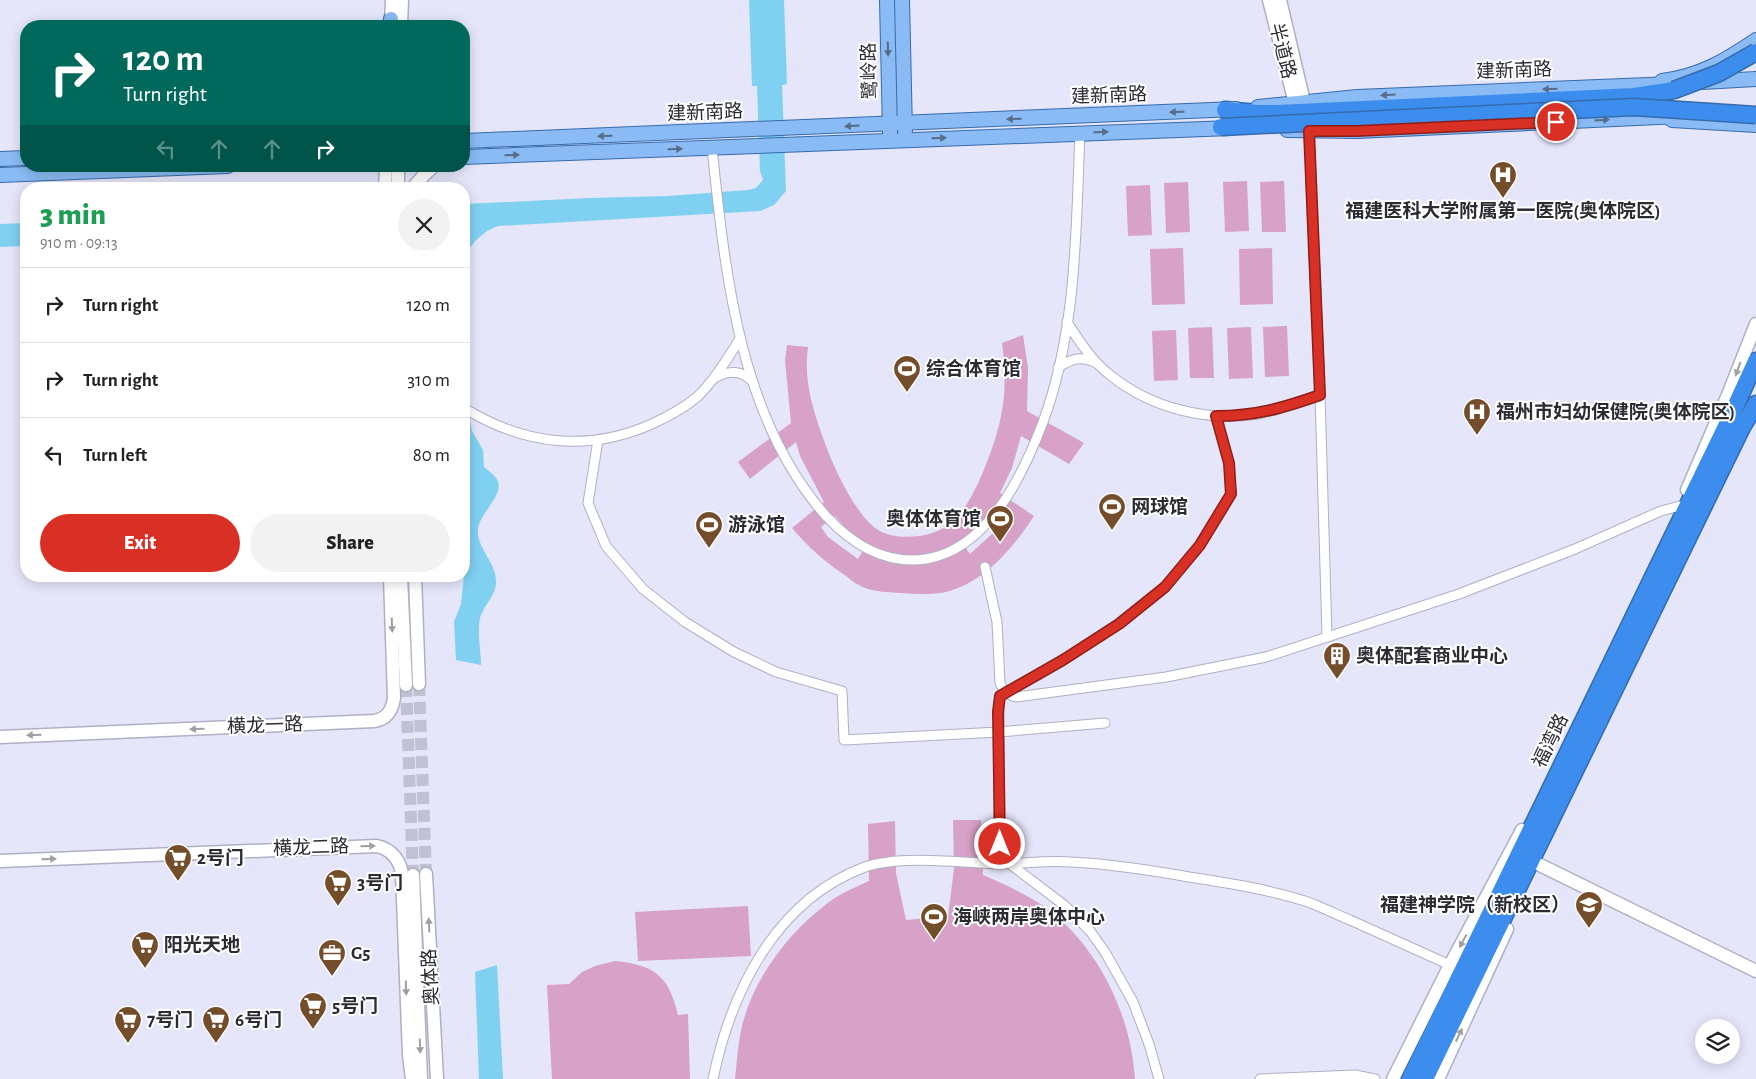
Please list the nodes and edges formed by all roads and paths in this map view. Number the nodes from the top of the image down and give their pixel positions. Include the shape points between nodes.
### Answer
1 (392, 0) edge
2 (402, 0) edge
3 (887, 0) edge
4 (902, 0) edge
5 (1269, 0) edge
6 (1280, 0) edge
7 (393, 20) edge
8 (394, 20) edge
9 (1756, 40) edge
10 (1756, 52) edge
11 (1756, 79) edge
12 (1631, 86) junction
13 (1299, 102) junction
14 (1225, 110) junction
15 (1756, 114) edge
16 (1646, 118) junction
17 (905, 123) junction
18 (890, 124) junction
19 (1756, 125) edge
20 (1221, 127) junction
21 (1309, 131) junction
22 (1080, 133) junction
23 (470, 140) edge
24 (890, 140) junction
25 (905, 140) junction
26 (712, 148) junction
27 (470, 157) edge
28 (0, 158) edge
29 (20, 158) edge
30 (76, 172) edge
31 (427, 172) edge
32 (0, 175) edge
33 (418, 182) edge
34 (1067, 322) junction
35 (1756, 324) edge
36 (740, 339) junction
37 (1098, 364) junction
38 (1755, 365) edge
39 (1058, 368) junction
40 (713, 379) junction
41 (754, 382) junction
42 (1320, 395) junction
43 (1756, 404) edge
44 (1756, 411) edge
45 (470, 412) edge
46 (1216, 416) junction
47 (1736, 424) junction
48 (598, 440) junction
49 (1680, 506) junction
50 (984, 567) dead end
51 (390, 582) edge
52 (401, 582) edge
53 (415, 582) edge
54 (1327, 636) junction
55 (419, 684) tunnel mouth
56 (406, 685) tunnel mouth
57 (1005, 693) junction
58 (1105, 723) dead end
59 (999, 732) junction
60 (0, 737) edge
61 (0, 861) edge
62 (1536, 863) junction
63 (1010, 864) junction
64 (1450, 965) junction
65 (1756, 971) edge
66 (418, 1077) edge
67 (437, 1079) edge
68 (713, 1079) edge
69 (1159, 1079) edge
70 (1260, 1079) edge
71 (1375, 1079) edge
72 (1393, 1079) edge
73 (1410, 1079) edge
74 (1425, 1079) edge
75 (1438, 1079) edge

1 - 7 main road
2 - 8 main road
3 -> 18 main road, 鹭岭路
4 - 17 main road, 鹭岭路
5 - 13 main road, 半道路
6 - 13 main road, 半道路
9 - 12 main road via 1700,72
10 - 14 highway, bridge via 1701,81 1656,93 1287,112
11 - 12 main road, 建新南路
12 -> 13 main road, 建新南路 via 1367,96
13 - 14 main road, 建新南路
14 -> 17 main road, 建新南路
15 - 16 main road, 建新南路
15 - 20 highway, bridge via 1634,107
16 - 19 main road
21 -> 16 main road, 建新南路
17 - 18 main road, 建新南路
17 - 25 main road, 鹭岭路
18 -> 23 main road, 建新南路
18 - 24 main road, 鹭岭路
20 - 21 main road, 建新南路
22 -> 20 main road, 建新南路
21 - 42 street
25 -> 22 main road, 建新南路
22 - 34 street via 1076,242
24 - 25 main road, 建新南路
24 - 26 main road, 建新南路
27 -> 26 main road, 建新南路
26 - 36 street via 722,234
28 - 29 main road
30 - 32 main road
31 - 33 main road
34 - 37 street
34 - 39 street
35 -> 49 main road
36 - 40 street
36 - 41 street
37 - 39 street via 1090,359 1076,358
37 - 46 street via 1119,382 1154,401 1178,410
38 - 47 highway
39 - 41 street via 1046,414 1003,504 961,546 943,555 916,560 890,558 866,550 833,524 794,472 763,411
40 - 41 street via 732,372 744,374
40 - 48 street via 695,398 660,420
42 - 46 street via 1259,414
42 - 54 street
43 - 47 highway
44 - 47 highway
44 - 62 main road
45 - 48 street via 510,431 544,440
46 - 57 street via 1229,463 1231,494 1200,545 1165,587 1119,624
47 - 73 highway, 福湾路
47 - 74 highway, 福湾路
48 - 59 street via 588,503 606,546 643,589 685,622 734,652 776,672 842,691 844,740
49 - 54 street via 1459,594
49 -> 64 main road via 1522,830
50 - 57 street via 997,622 1000,683
51 -> 60 main road, 横龙一路 via 394,698 388,715 380,720
52 - 56 main road
53 - 55 main road
54 - 57 street via 1266,657 1166,677 1016,697
57 - 59 street via 999,702
58 - 59 street
59 - 63 street via 1000,844
61 -> 66 main road, 横龙二路 via 383,847 396,858 402,874 409,1055
62 - 65 main road
75 -> 62 main road
63 - 64 street via 1069,862 1138,868 1252,887 1306,902
63 - 68 street via 887,862 867,866 820,890 782,925 748,976 728,1024
63 - 69 street via 1064,905 1090,931 1105,952 1133,1002
64 - 72 main road
67 -> 66 main road, 奥体路 via 420,875
70 - 71 street via 1356,1075

